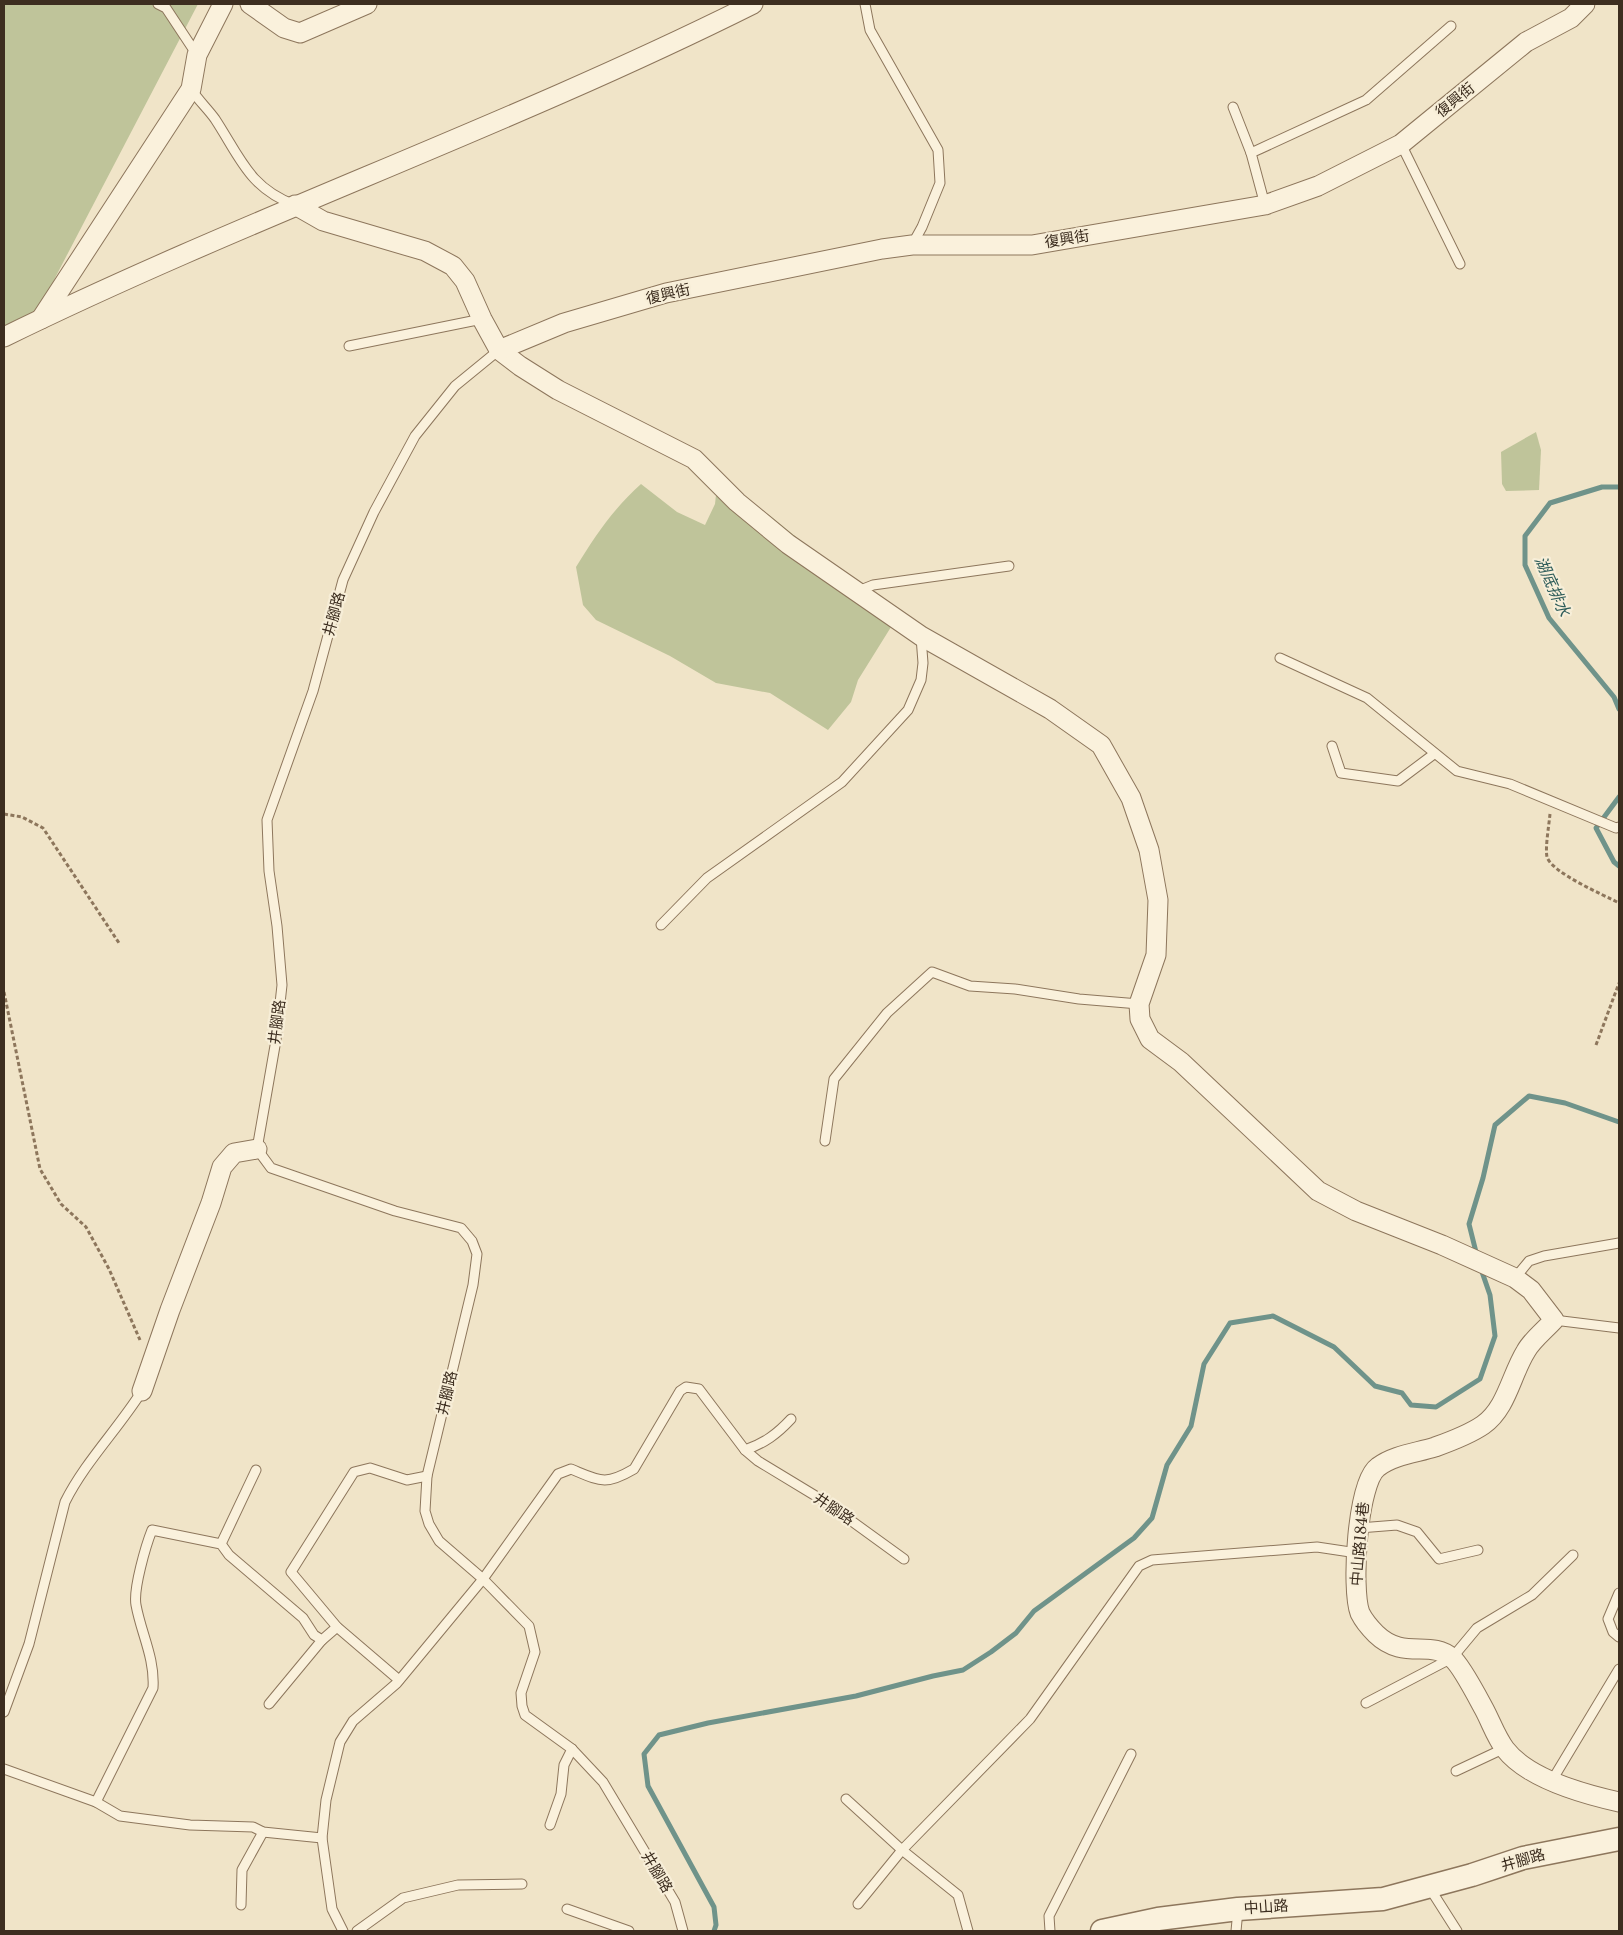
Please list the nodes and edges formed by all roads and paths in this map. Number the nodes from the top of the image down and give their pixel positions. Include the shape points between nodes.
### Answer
1 (158, 4) edge
2 (223, 4) edge
3 (250, 4) edge
4 (367, 4) edge
5 (754, 4) edge
6 (865, 4) edge
7 (1585, 4) edge
8 (1451, 26) dead end
9 (197, 55) junction
10 (191, 89) junction
11 (1233, 106) dead end
12 (1401, 144) junction
13 (1251, 153) junction
14 (295, 205) junction
15 (1265, 205) junction
16 (912, 245) junction
17 (1460, 264) dead end
18 (41, 319) junction
19 (482, 319) junction
20 (4, 337) edge
21 (348, 346) dead end
22 (500, 350) junction
23 (1009, 566) dead end
24 (857, 591) junction
25 (921, 636) junction
26 (1280, 658) dead end
27 (1332, 746) dead end
28 (1434, 754) junction
29 (1551, 800) junction
30 (4, 814) edge
31 (1617, 828) edge
32 (1619, 902) edge
33 (661, 925) dead end
34 (120, 943) dead end
35 (1619, 983) edge
36 (4, 992) edge
37 (1139, 1004) junction
38 (1596, 1045) dead end
39 (825, 1141) dead end
40 (257, 1149) junction
41 (1619, 1243) edge
42 (1515, 1278) junction
43 (1554, 1320) junction
44 (1619, 1328) edge
45 (152, 1363) junction
46 (142, 1392) joint
47 (791, 1419) dead end
48 (745, 1450) junction
49 (256, 1470) dead end
50 (427, 1476) junction
51 (1359, 1528) junction
52 (220, 1544) junction
53 (1478, 1550) dead end
54 (1357, 1553) junction
55 (1573, 1555) dead end
56 (904, 1559) dead end
57 (483, 1579) junction
58 (1619, 1593) edge
59 (337, 1628) junction
60 (1619, 1637) edge
61 (322, 1640) junction
62 (1452, 1658) junction
63 (1619, 1669) edge
64 (399, 1680) junction
65 (1366, 1703) dead end
66 (269, 1704) dead end
67 (4, 1712) edge
68 (1505, 1748) junction
69 (572, 1750) junction
70 (1131, 1754) dead end
71 (4, 1769) edge
72 (1456, 1771) dead end
73 (1551, 1782) junction
74 (846, 1799) dead end
75 (96, 1802) junction
76 (1619, 1802) edge
77 (550, 1825) dead end
78 (264, 1832) junction
79 (322, 1838) junction
80 (1619, 1839) edge
81 (902, 1850) junction
82 (522, 1884) dead end
83 (1429, 1887) junction
84 (858, 1904) dead end
85 (241, 1905) dead end
86 (567, 1909) dead end
87 (1237, 1920) edge
88 (343, 1931) edge
89 (357, 1931) edge
90 (629, 1931) edge
91 (683, 1931) edge
92 (968, 1931) edge
93 (1050, 1931) edge
94 (1102, 1931) edge
95 (1457, 1931) edge

1 - 9 lane via 166,8
2 - 9 street
3 - 4 street via 284,28 300,33
5 - 14 street via 526,109
6 - 16 lane via 870,30 938,150 940,184
7 - 12 street, 復興街 via 1571,18 1526,42
8 - 13 lane via 1366,100
9 - 10 street
10 - 14 lane via 214,117 244,169 275,198
10 - 18 street
11 - 13 lane
12 - 15 street, 復興街 via 1318,186
12 - 17 lane
13 - 15 lane
14 - 18 street
14 - 19 street via 323,221 425,251 454,266 465,281
15 - 16 street, 復興街 via 1032,245
16 - 22 street, 復興街 via 666,293 564,323
18 - 20 street
19 - 21 lane
19 - 22 street
22 - 24 street via 558,390 694,459 737,502 788,544
22 - 40 lane, 井腳路 via 455,386 414,436 374,512 343,580 313,691 267,820 269,871 282,985
23 - 24 lane via 873,585
24 - 25 street
25 - 33 lane via 921,680 908,710 842,782 707,878
25 - 37 street via 1050,708 1101,745 1131,798 1148,850 1158,900 1156,955
26 - 28 lane via 1367,698
27 - 28 lane via 1341,773 1398,781
28 - 29 lane via 1457,771 1510,784
29 - 31 lane
29 - 32 path via 1547,857 1551,864
30 - 34 path via 22,817 43,828
35 - 38 path
36 - 45 path via 40,1169 61,1204 86,1227
37 - 39 lane via 1079,999 1015,988 970,986 932,972 887,1013 834,1078
37 - 42 street via 1140,1019 1150,1039 1181,1062 1318,1191 1356,1211
40 - 45 street via 234,1153 222,1167
40 - 50 lane, 井腳路 via 271,1168 395,1211 461,1228 472,1241 476,1254 472,1284
41 - 42 lane via 1529,1261
42 - 43 street via 1531,1290
43 - 44 lane
43 - 51 street, 中山路184巷 via 1526,1349 1502,1404 1483,1425 1436,1447 1391,1459 1376,1468 1365,1488
45 - 46 street
46 - 67 lane via 65,1502 29,1644
47 - 48 lane via 766,1442
48 - 56 lane, 井腳路 via 824,1501
48 - 57 lane, 井腳路 via 699,1389 686,1387 680,1391 634,1469 622,1476 600,1481 571,1469 558,1474
49 - 52 lane
50 - 57 lane, 井腳路 via 425,1511 428,1524 439,1541
50 - 59 lane via 407,1480 370,1468 354,1472 291,1572
51 - 53 lane via 1397,1525 1417,1532 1439,1559
51 - 54 street, 中山路184巷
52 - 61 lane via 303,1618 314,1635
52 - 75 lane via 152,1530 145,1546 136,1603 154,1670 153,1688
54 - 62 street, 中山路184巷 via 1355,1592 1361,1614 1376,1634 1396,1648 1434,1649
54 - 81 lane via 1317,1547 1152,1560 1139,1566 1030,1719
55 - 62 lane via 1532,1595 1477,1628
57 - 64 lane, 井腳路
57 - 69 lane, 井腳路 via 529,1626 533,1636 535,1652 521,1693 525,1715
58 - 60 lane via 1608,1619 1613,1632
59 - 61 lane
59 - 64 lane
61 - 66 lane
62 - 65 lane
62 - 68 street
63 - 73 lane
64 - 79 lane, 井腳路 via 353,1721 340,1742 329,1785
68 - 72 lane
68 - 73 street via 1522,1766
69 - 77 lane via 564,1765 561,1794
69 - 91 lane, 井腳路 via 603,1782 676,1902
70 - 93 lane via 1049,1916
71 - 75 lane
73 - 76 street
74 - 81 lane
75 - 78 lane via 120,1816 190,1825 253,1827
78 - 79 lane
78 - 85 lane via 242,1870
79 - 88 lane, 井腳路 via 332,1909
80 - 83 street, 井腳路 via 1523,1858
81 - 84 lane
81 - 92 lane via 958,1895
82 - 89 lane via 458,1885 403,1898
83 - 87 street, 中山路 via 1383,1898
83 - 95 lane
86 - 90 lane
87 - 94 street, 中山路 via 1158,1919

